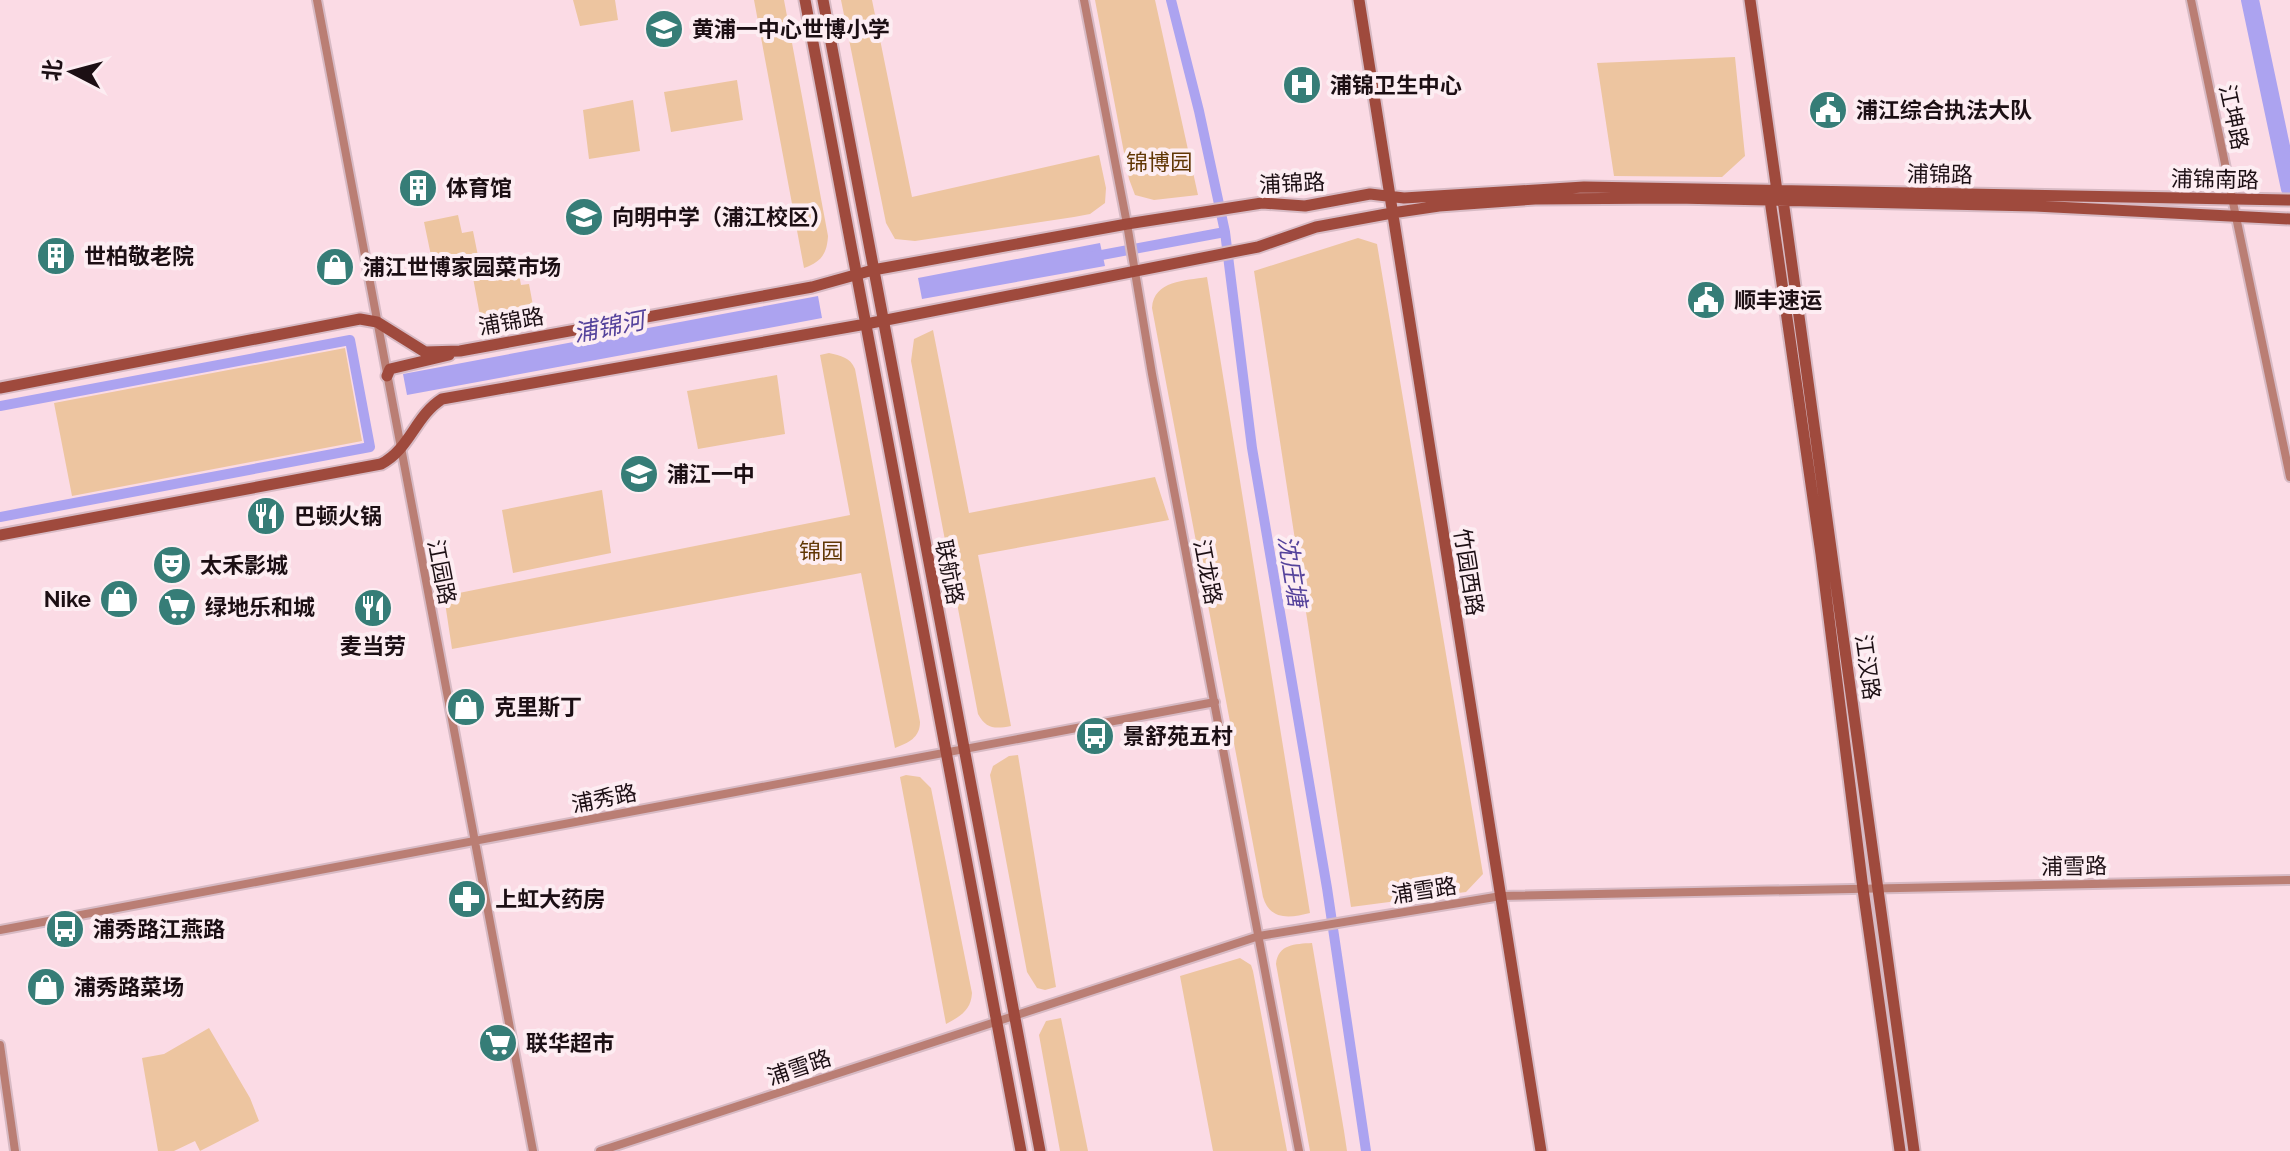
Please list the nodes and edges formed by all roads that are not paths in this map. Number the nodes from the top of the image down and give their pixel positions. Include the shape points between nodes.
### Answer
1 (317, 0) edge
2 (805, 0) edge
3 (823, 0) edge
4 (1084, 0) edge
5 (1359, 0) edge
6 (1750, 0) edge
7 (2191, 0) edge
8 (1391, 196) junction
9 (1777, 197) junction
10 (2139, 198) joint
11 (2233, 199) junction
12 (2290, 200) edge
13 (1392, 213) junction
14 (2237, 216) junction
15 (2258, 217) joint
16 (2290, 219) edge
17 (1127, 224) junction
18 (1134, 269) junction
19 (874, 276) junction
20 (858, 279) junction
21 (881, 315) junction
22 (865, 318) junction
23 (377, 322) junction
24 (460, 351) junction
25 (387, 376) junction
26 (0, 388) edge
27 (402, 451) junction
28 (2290, 477) edge
29 (0, 535) edge
30 (1215, 702) junction
31 (964, 750) junction
32 (947, 752) junction
33 (476, 841) junction
34 (2290, 880) edge
35 (1877, 888) junction
36 (1863, 889) junction
37 (1501, 896) junction
38 (0, 930) edge
39 (1259, 936) junction
40 (1015, 1017) junction
41 (997, 1022) junction
42 (0, 1045) edge
43 (15, 1151) edge
44 (533, 1151) edge
45 (600, 1151) edge
46 (1021, 1151) edge
47 (1040, 1151) edge
48 (1299, 1151) edge
49 (1541, 1151) edge
50 (1900, 1151) edge
51 (1914, 1151) edge

1 - 23 street, 江园路
2 - 20 street, 联航路
3 - 19 street, 联航路
4 - 17 street, 江龙路
5 - 8 street, 竹园西路
6 - 9 street
7 - 11 street, 江坤路
8 - 9 street, 浦锦路 via 1584,187
8 - 13 street, 竹园西路
8 - 17 street, 浦锦路 via 1370,194 1305,206 1262,203
9 - 10 street, 浦锦路
9 - 13 street, 浦锦路 via 1535,199
9 - 14 street, 浦锦路
9 - 35 street, 江汉路
9 - 36 street
10 - 11 street, 浦锦南路
11 - 12 street, 浦锦南路
11 - 14 street, 江坤路
13 - 18 street, 浦锦路 via 1296,232 1248,249
13 - 37 street, 竹园西路
14 - 15 street, 浦锦路
14 - 28 street, 江坤路
15 - 16 street, 浦锦南路
17 - 18 street, 江龙路
17 - 19 street, 浦锦路
18 - 21 street, 浦锦路
18 - 30 street, 江龙路
19 - 20 street, 浦锦路
19 - 21 street, 联航路
20 - 22 street, 联航路
20 - 24 street, 浦锦路
21 - 22 street, 浦锦路
21 - 31 street, 联航路
22 - 27 street, 浦锦路 via 442,399 424,413
22 - 32 street, 联航路
23 - 24 street, 浦锦路 via 425,352
23 - 25 street, 江园路
23 - 26 street via 360,319
24 - 25 street, 浦锦路 via 390,369
25 - 27 street, 江园路
27 - 29 street via 381,464
27 - 33 street, 江园路
30 - 31 street, 浦秀路
30 - 39 street, 江龙路
31 - 32 street, 浦秀路
31 - 40 street, 联航路
32 - 33 street, 浦秀路
32 - 41 street, 联航路
33 - 38 street, 浦秀路
33 - 44 street, 江园路
34 - 35 street, 浦雪路
35 - 36 street, 浦雪路
35 - 51 street, 江汉路
36 - 37 street, 浦雪路
36 - 50 street
37 - 39 street, 浦雪路
37 - 49 street, 竹园西路
39 - 40 street, 浦雪路
39 - 48 street, 江龙路
40 - 41 street, 浦雪路
40 - 47 street, 联航路
41 - 45 street, 浦雪路
41 - 46 street, 联航路
42 - 43 street

